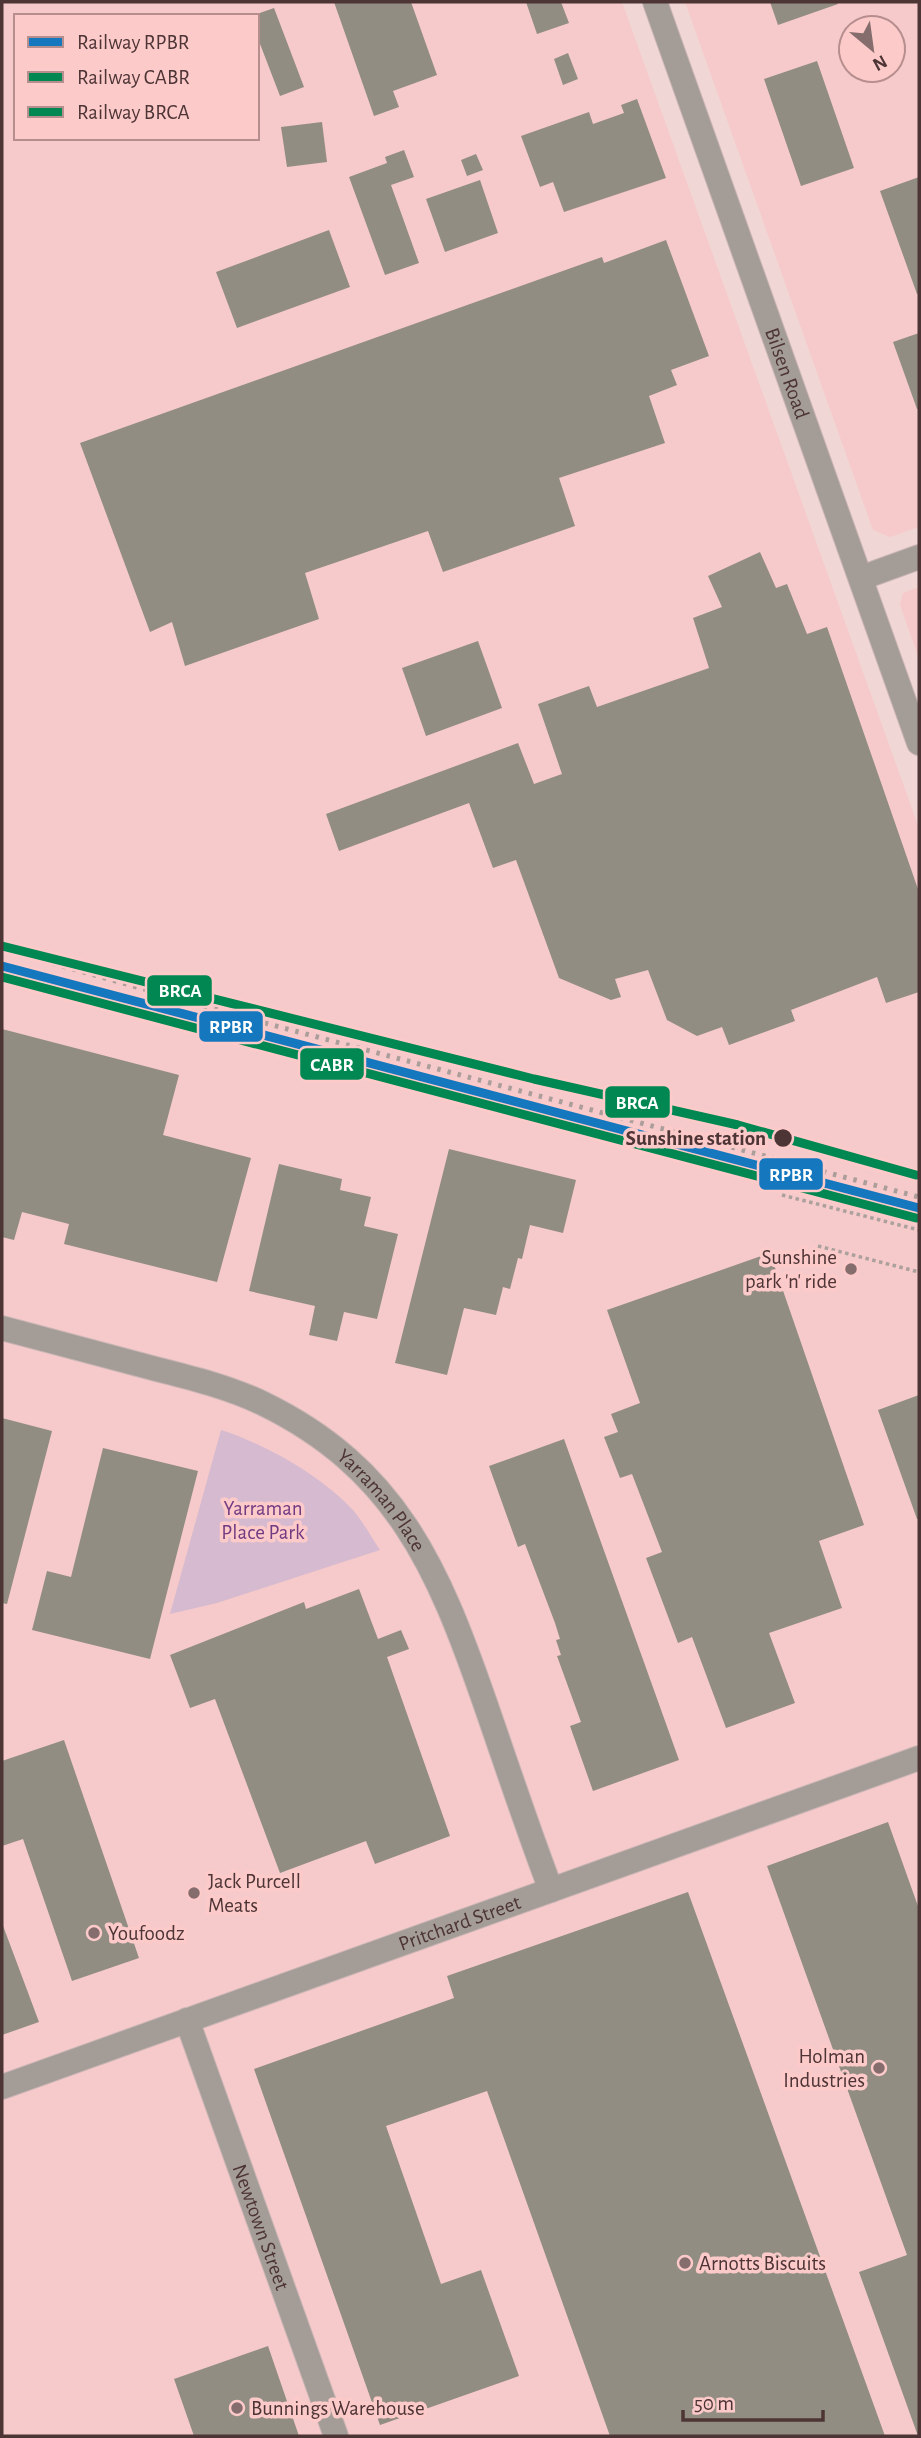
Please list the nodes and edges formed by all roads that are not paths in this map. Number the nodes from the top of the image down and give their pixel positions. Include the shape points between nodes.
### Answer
1 (655, 2) edge
2 (919, 557) edge
3 (861, 578) junction
4 (919, 743) edge
5 (2, 1328) edge
6 (919, 1758) edge
7 (551, 1890) junction
8 (187, 2020) junction
9 (2, 2087) edge
10 (336, 2436) edge

1 - 3 street, Bilsen Road
2 - 3 street
3 - 4 street, Bilsen Road
5 - 7 street, Yarraman Place via 217,1385 262,1403 339,1451 372,1484 417,1541 449,1603
6 - 7 street, Pritchard Street
7 - 8 street, Pritchard Street
8 - 9 street, Pritchard Street
8 - 10 street, Newtown Street

